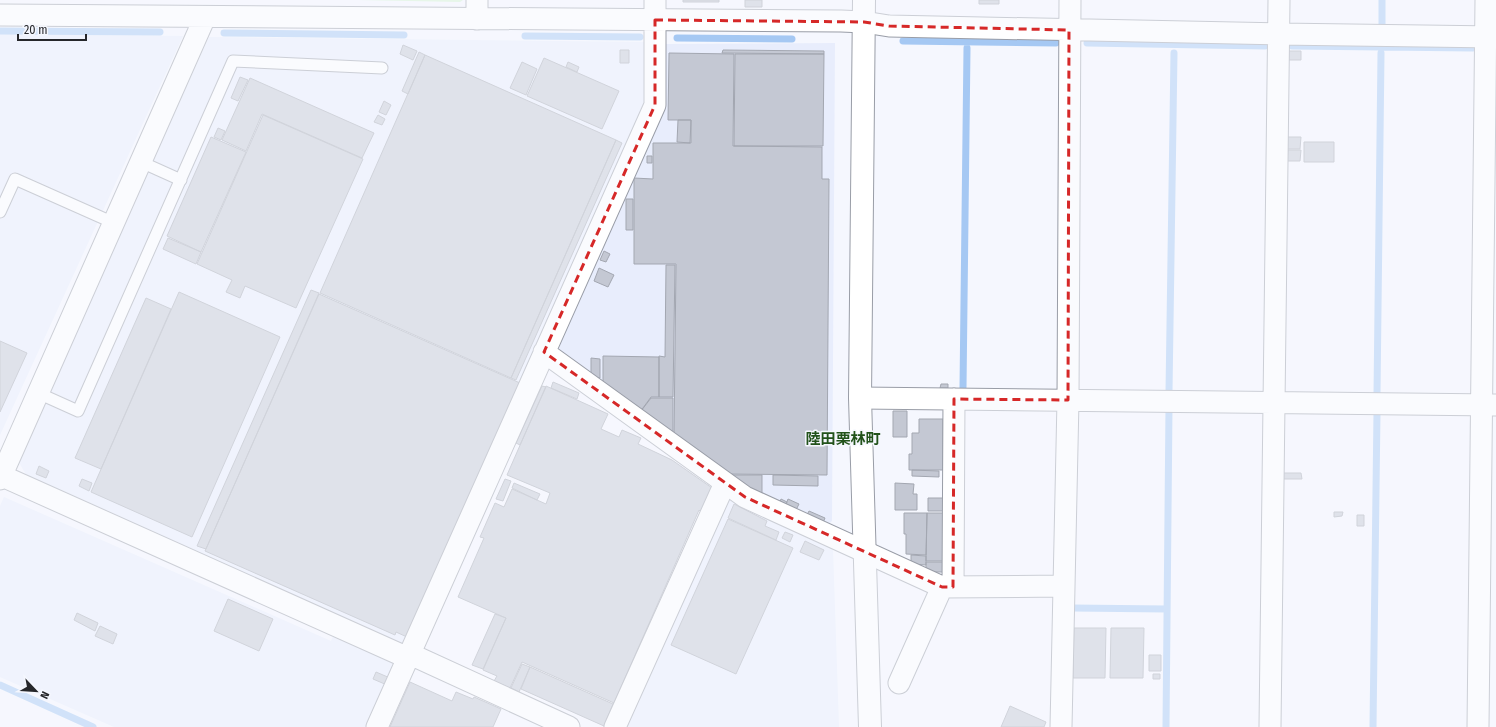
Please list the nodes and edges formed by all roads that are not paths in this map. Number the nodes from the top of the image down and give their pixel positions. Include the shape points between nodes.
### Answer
1 (864, 0) edge
2 (1070, 0) edge
3 (1279, 0) edge
4 (1486, 0) edge
5 (85, 8) edge
6 (264, 9) edge
7 (477, 9) edge
8 (655, 10) edge
9 (0, 15) edge
10 (205, 17) junction
11 (864, 22) junction
12 (1069, 30) junction
13 (1279, 34) junction
14 (1491, 36) edge
15 (382, 68) dead end
16 (141, 162) junction
17 (181, 180) junction
18 (0, 212) edge
19 (114, 223) junction
20 (544, 352) junction
21 (38, 393) junction
22 (860, 398) junction
23 (954, 398) junction
24 (1068, 400) junction
25 (1274, 402) junction
26 (1489, 405) edge
27 (0, 476) edge
28 (725, 483) junction
29 (865, 552) junction
30 (1064, 586) junction
31 (948, 587) junction
32 (409, 656) junction
33 (899, 683) dead end
34 (558, 725) edge
35 (377, 727) edge
36 (615, 727) edge
37 (870, 727) edge
38 (1061, 727) edge
39 (1270, 727) edge
40 (1478, 727) edge

1 - 11 street
2 - 12 street
3 - 13 street
4 - 14 street
5 - 9 street
5 - 10 street
6 - 7 street
6 - 10 street
7 - 8 street
8 - 11 street
8 - 20 street via 655,105
10 - 16 street
11 - 12 street via 889,26
11 - 22 street
12 - 13 street
12 - 24 street
13 - 14 street
13 - 25 street
14 - 26 street
15 - 17 lane via 233,61
16 - 17 lane
16 - 19 street
17 - 21 lane via 78,411
18 - 19 lane via 15,179
19 - 21 street
20 - 28 street
20 - 32 street
21 - 27 street
22 - 23 street
22 - 29 street
23 - 24 street
23 - 31 street
24 - 25 street
24 - 30 street
25 - 26 street
25 - 39 street
26 - 40 street
27 - 32 street
28 - 29 street via 744,497
28 - 36 street
29 - 31 street
29 - 37 street
30 - 31 street
30 - 38 street
31 - 33 street
32 - 34 street
32 - 35 street

